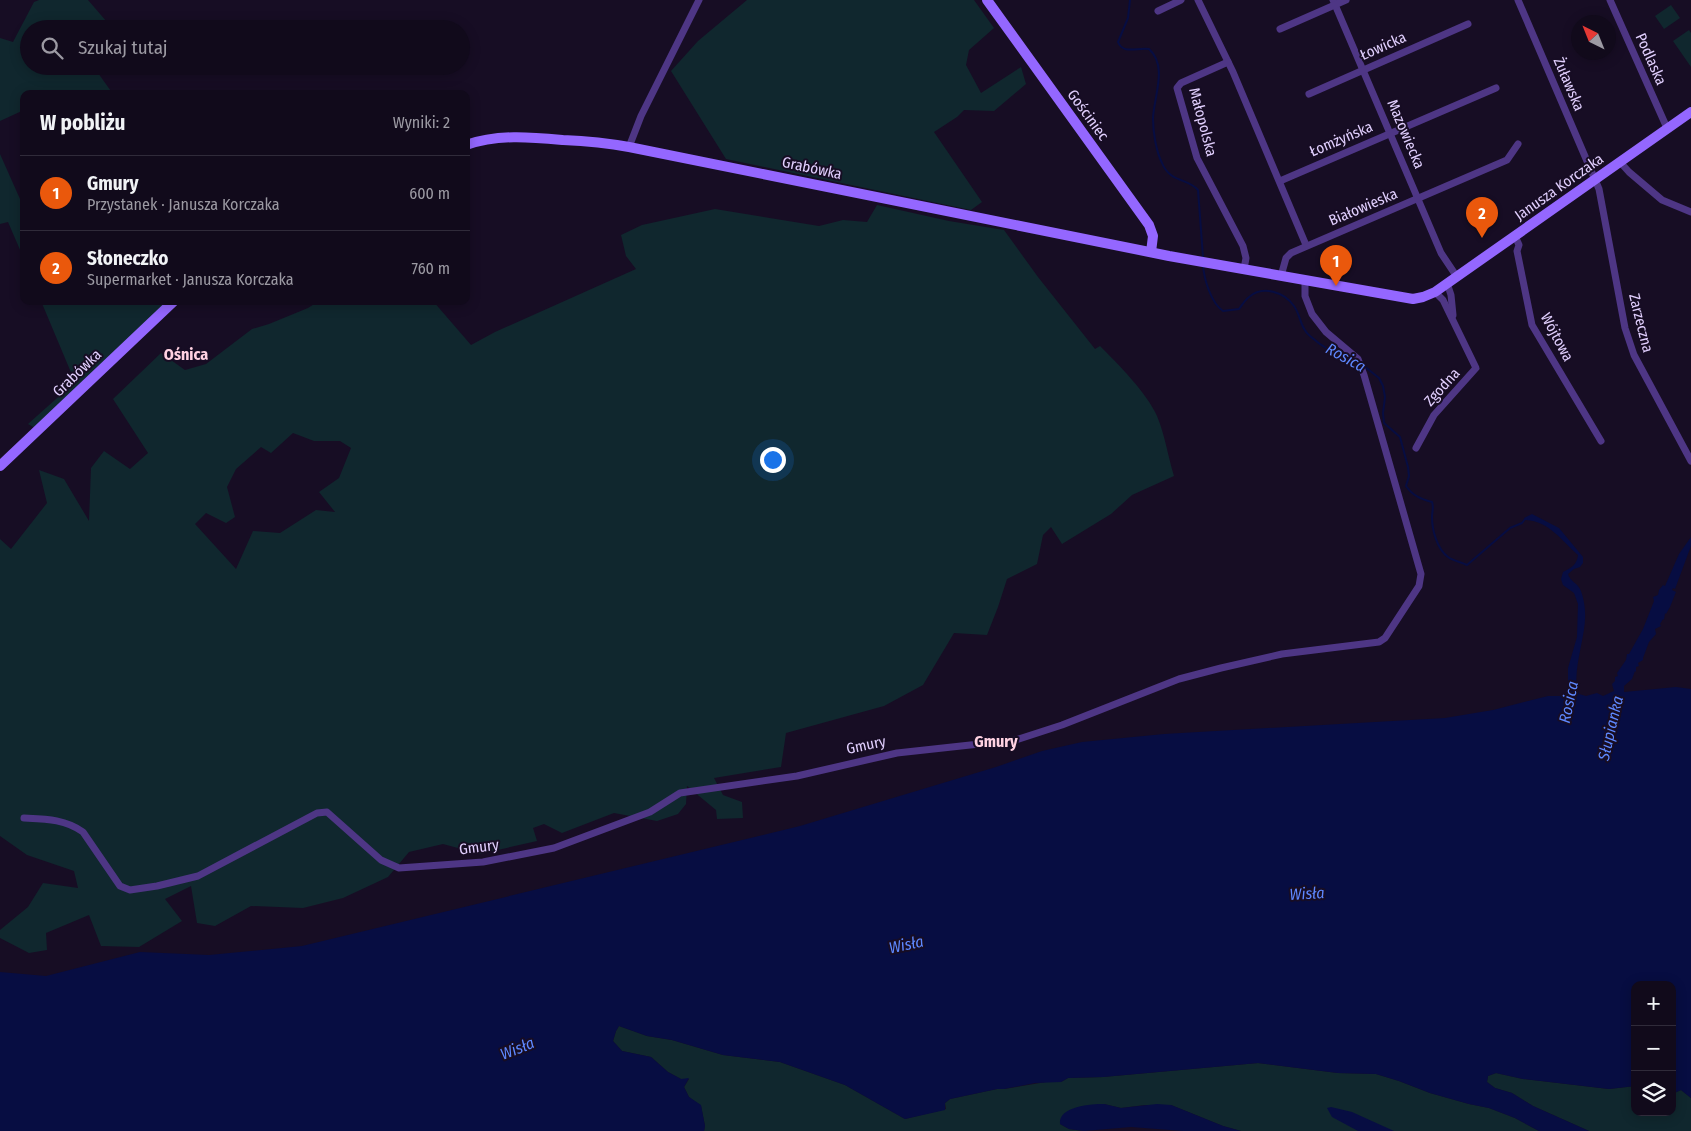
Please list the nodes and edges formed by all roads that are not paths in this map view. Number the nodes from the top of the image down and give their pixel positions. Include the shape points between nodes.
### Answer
1 (699, 0) edge
2 (987, 0) edge
3 (1181, 0) edge
4 (1198, 0) edge
5 (1346, 0) edge
6 (1518, 0) edge
7 (1610, 0) edge
8 (1334, 2) edge
9 (1158, 11) dead end
10 (1468, 24) dead end
11 (1280, 29) dead end
12 (1228, 62) junction
13 (1363, 70) junction
14 (1496, 88) dead end
15 (1309, 94) dead end
16 (1691, 112) edge
17 (1667, 128) junction
18 (1391, 133) junction
19 (470, 144) edge
20 (1518, 144) dead end
21 (629, 146) junction
22 (1620, 162) junction
23 (1595, 180) junction
24 (1280, 181) junction
25 (1417, 199) junction
26 (1691, 212) edge
27 (1515, 236) junction
28 (1306, 246) junction
29 (1150, 252) junction
30 (1244, 269) junction
31 (1281, 276) junction
32 (1457, 277) junction
33 (1305, 281) junction
34 (1447, 284) junction
35 (1435, 292) junction
36 (170, 305) edge
37 (1454, 321) junction
38 (1601, 441) dead end
39 (1416, 448) dead end
40 (1691, 461) edge
41 (0, 466) edge
42 (24, 818) dead end

1 - 21 street
2 - 29 street, Gościniec via 1149,225 1153,236
3 - 9 street
4 - 12 street
5 - 8 street
6 - 23 street, Żuławska
7 - 17 street, Podlaska
8 - 11 street
8 - 13 street, Mazowiecka
10 - 13 street, Łowicka
12 - 24 street
12 - 30 street, Małopolska via 1181,83 1177,88 1197,158 1243,246
13 - 15 street, Łowicka
13 - 18 street, Mazowiecka
14 - 18 street, Łomżyńska
16 - 17 street, Janusza Korczaka
17 - 22 street, Janusza Korczaka
18 - 24 street, Łomżyńska
18 - 25 street, Mazowiecka
19 - 21 street, Grabówka via 510,137
20 - 25 street, Białowieska via 1507,160
21 - 29 street, Grabówka
22 - 23 street, Janusza Korczaka
22 - 26 street via 1662,200
23 - 27 street, Janusza Korczaka
23 - 40 street, Zarzeczna via 1600,191 1631,350
24 - 28 street
25 - 28 street, Białowieska
25 - 32 street, Mazowiecka via 1441,253
27 - 32 street, Janusza Korczaka
27 - 38 street, Wójtowa via 1532,325
28 - 31 street, Białowieska via 1290,253
29 - 30 street, Janusza Korczaka
30 - 31 street, Janusza Korczaka
31 - 33 street, Janusza Korczaka
32 - 34 street, Janusza Korczaka
33 - 35 street, Janusza Korczaka via 1407,298
33 - 42 street, Gmury via 1305,296 1315,319 1358,359 1420,574 1419,586 1385,638 1379,642 1282,654 1179,679 1026,738 897,753 798,776 680,793 650,812 554,848 483,862 399,868 381,860 327,812 317,813 198,876 130,890 120,886 83,832 76,827 51,819
34 - 35 street, Janusza Korczaka
34 - 37 street
35 - 37 street, Zgodna via 1444,300
36 - 41 street, Grabówka
37 - 39 street, Zgodna via 1476,368 1434,416

